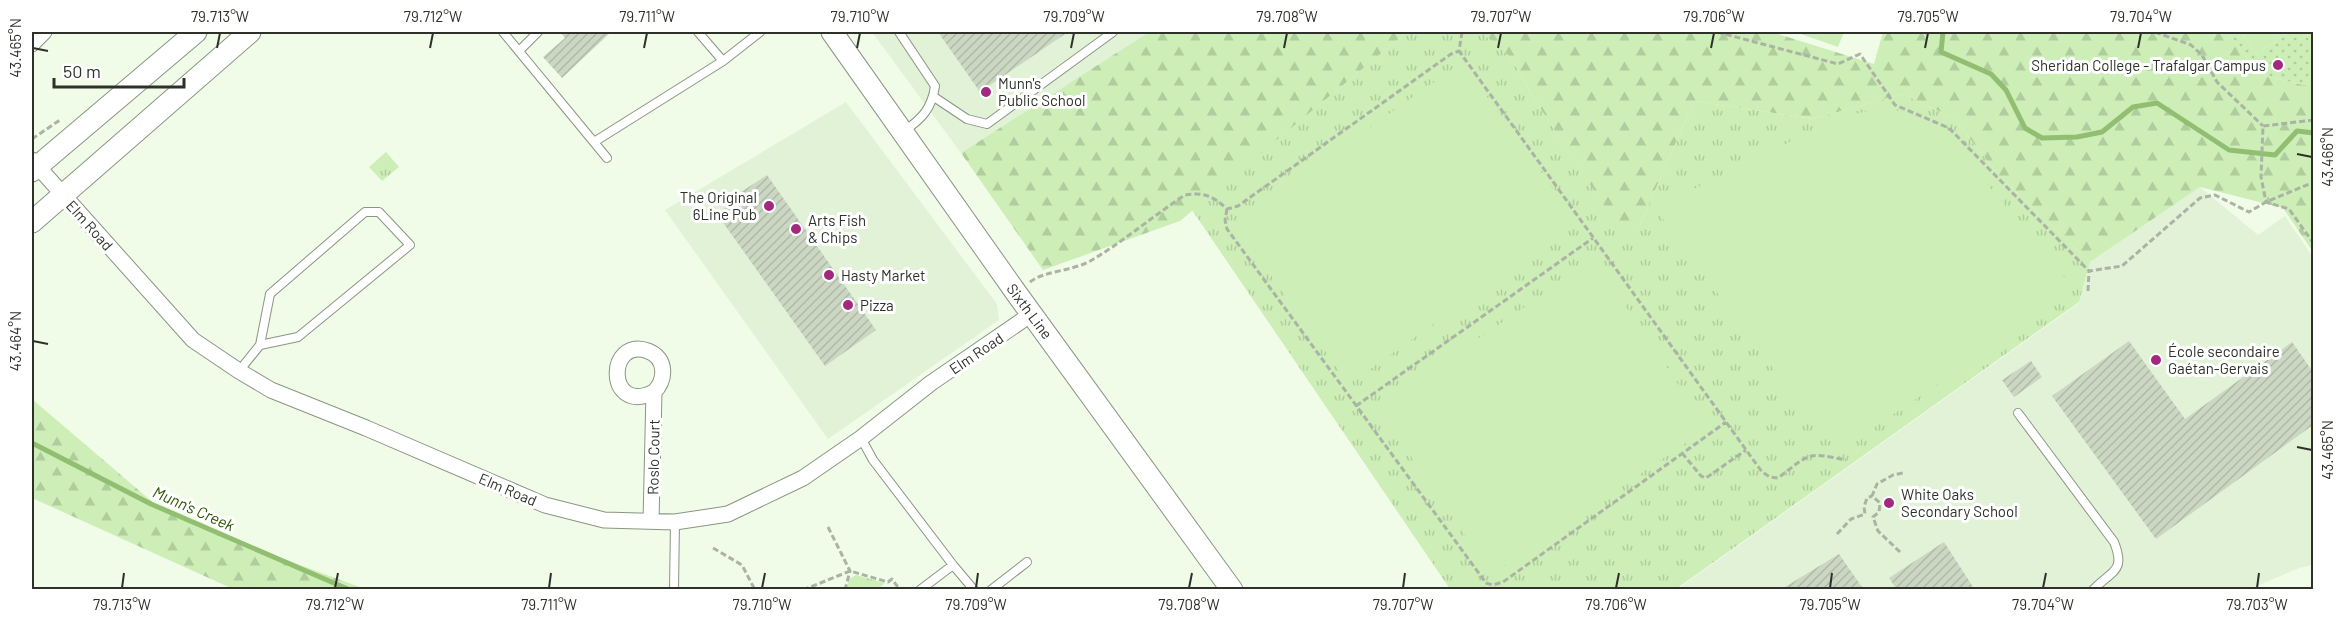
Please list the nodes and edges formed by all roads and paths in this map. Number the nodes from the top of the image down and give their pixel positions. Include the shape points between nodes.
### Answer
1 (44, 32) edge
2 (196, 32) edge
3 (250, 32) edge
4 (503, 32) edge
5 (538, 32) edge
6 (698, 32) edge
7 (760, 32) edge
8 (832, 32) edge
9 (899, 32) edge
10 (1113, 32) edge
11 (1461, 32) edge
12 (1717, 32) edge
13 (2155, 32) edge
14 (32, 44) edge
15 (519, 51) junction
16 (1459, 51) junction
17 (723, 61) junction
18 (934, 97) junction
19 (2313, 120) edge
20 (2263, 126) junction
21 (903, 132) junction
22 (594, 142) junction
23 (607, 158) dead end
24 (33, 166) edge
25 (2313, 182) edge
26 (62, 195) junction
27 (2266, 202) junction
28 (1227, 209) junction
29 (32, 222) edge
30 (1593, 238) junction
31 (2313, 244) edge
32 (2089, 272) junction
33 (2088, 291) dead end
34 (1017, 294) junction
35 (1033, 313) junction
36 (260, 345) junction
37 (239, 371) junction
38 (654, 392) dead end
39 (1356, 406) junction
40 (2019, 413) dead end
41 (1726, 422) junction
42 (861, 438) junction
43 (1746, 450) junction
44 (1682, 453) junction
45 (1846, 460) dead end
46 (1903, 473) dead end
47 (1872, 496) junction
48 (1865, 514) junction
49 (1873, 517) junction
50 (651, 521) junction
51 (675, 522) junction
52 (828, 527) dead end
53 (1837, 534) dead end
54 (713, 548) dead end
55 (1900, 552) dead end
56 (1027, 562) dead end
57 (953, 565) junction
58 (850, 571) junction
59 (812, 588) edge
60 (1230, 589) edge
61 (674, 590) edge
62 (754, 590) edge
63 (803, 590) edge
64 (845, 590) edge
65 (900, 590) edge
66 (920, 590) edge
67 (974, 590) edge
68 (991, 590) edge
69 (2092, 590) edge

1 - 14 street
2 - 24 street
3 - 26 street
4 - 15 lane
5 - 15 lane
6 - 17 lane
7 - 17 lane
8 - 21 street, Sixth Line
9 - 18 lane via 935,86
10 - 18 lane via 987,124 967,119
11 - 16 path
12 - 32 path via 1838,64 1860,54 1894,105 1949,128
13 - 20 path via 2190,45 2202,55 2217,82
15 - 22 lane
16 - 28 path via 1238,206
16 - 30 path
17 - 22 lane
18 - 21 lane via 922,119
19 - 20 path
20 - 27 path via 2261,177
21 - 34 street, Sixth Line
22 - 23 lane
24 - 26 street, Elm Road
25 - 27 path
26 - 29 street
26 - 37 street, Elm Road via 194,340
27 - 31 path via 2289,209
27 - 32 path via 2249,212 2215,195 2200,198 2122,266
28 - 34 path via 1216,198 1196,193 1185,195 1092,260 1036,277
28 - 39 path via 1227,229
30 - 39 path
30 - 41 path
32 - 33 path
34 - 35 street, Sixth Line
35 - 42 street, Elm Road via 931,383
35 - 60 street, Sixth Line
36 - 36 lane via 298,337 410,245 378,212 365,212 270,294
36 - 37 lane
37 - 50 street, Elm Road via 271,390 545,504 604,520
38 - 50 street, Roslo Court
39 - 44 path via 1486,583 1493,585 1503,582
40 - 69 lane via 2114,542 2120,558 2118,566
41 - 43 path
41 - 44 path
42 - 51 street, Elm Road via 803,478 728,514
42 - 57 lane via 873,460
43 - 44 path via 1706,478
43 - 45 path via 1770,477 1779,477 1806,456
46 - 47 path via 1877,484
47 - 48 path via 1865,501
47 - 49 path via 1880,503 1879,512
48 - 49 path
48 - 53 path via 1855,516
49 - 55 path via 1878,531
50 - 51 street, Elm Road
51 - 61 lane
52 - 58 path
54 - 62 path via 742,565
56 - 68 lane
57 - 66 lane
57 - 67 lane
58 - 59 path
58 - 64 path
58 - 65 path via 888,582 892,579
59 - 63 path

